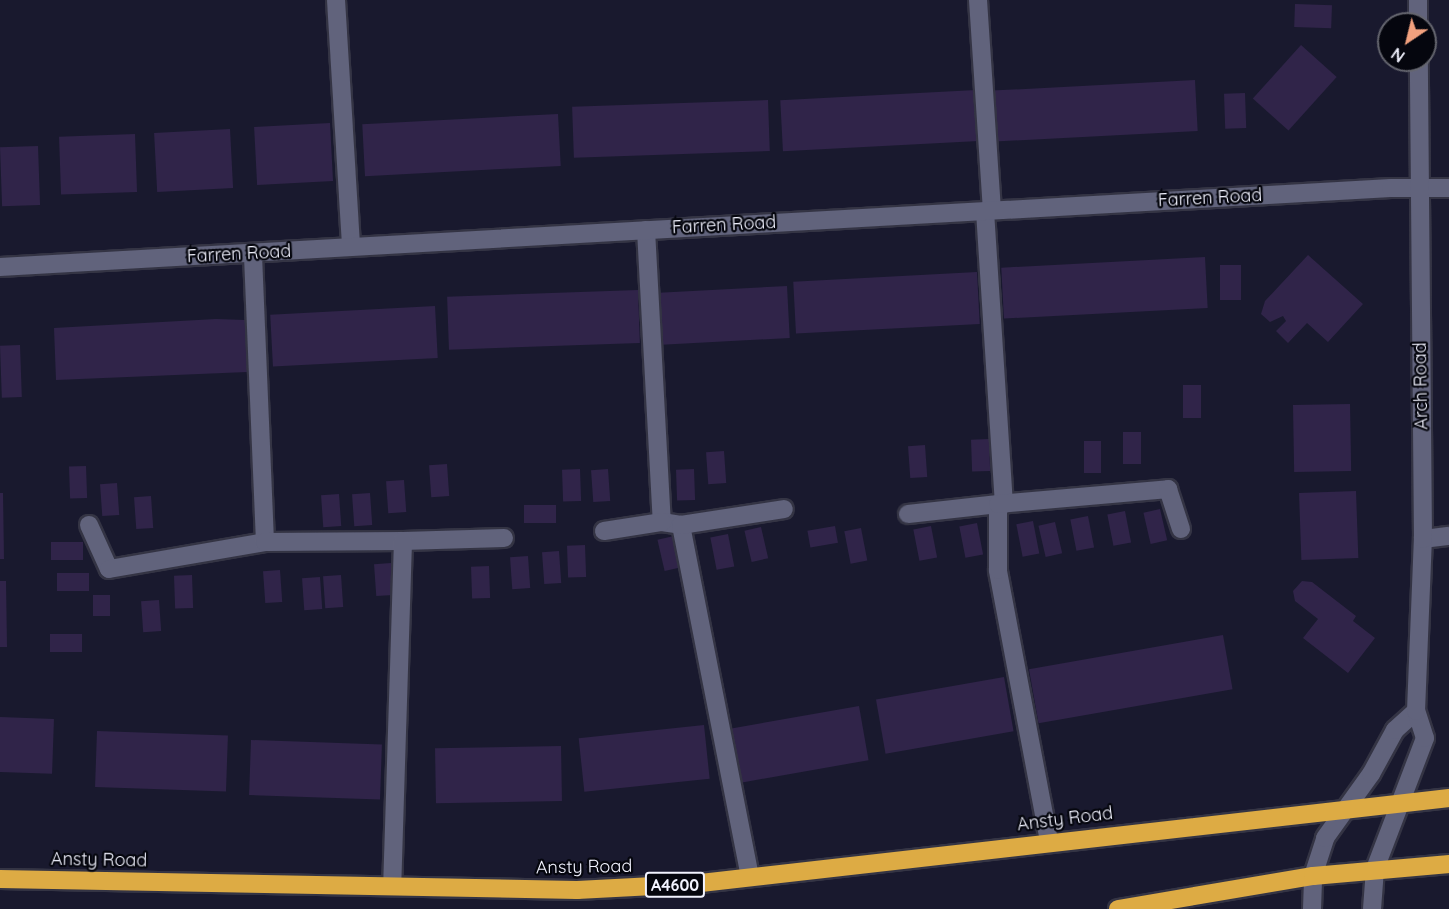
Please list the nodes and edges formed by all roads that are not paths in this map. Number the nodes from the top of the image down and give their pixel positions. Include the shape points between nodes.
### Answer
1 (336, 0) edge
2 (978, 0) edge
3 (1419, 72) edge
4 (1420, 187) junction
5 (1449, 188) edge
6 (988, 210) junction
7 (646, 230) junction
8 (351, 246) junction
9 (253, 253) junction
10 (0, 267) edge
11 (1001, 504) junction
12 (784, 509) dead end
13 (908, 514) dead end
14 (662, 522) junction
15 (89, 525) dead end
16 (681, 525) junction
17 (1181, 529) dead end
18 (604, 531) dead end
19 (1449, 536) edge
20 (504, 538) dead end
21 (1423, 539) junction
22 (403, 541) junction
23 (265, 542) junction
24 (1416, 711) junction
25 (1449, 798) edge
26 (1403, 800) junction
27 (1345, 808) junction
28 (1048, 842) junction
29 (1449, 864) edge
30 (1375, 869) junction
31 (1313, 876) junction
32 (750, 877) junction
33 (0, 879) edge
34 (392, 886) junction
35 (1118, 909) edge
36 (1312, 909) edge
37 (1372, 909) edge

1 - 8 street
2 - 6 street
3 - 4 street, Arch Road
4 - 5 street, Farren Road
4 - 6 street, Farren Road
4 - 21 street, Arch Road
6 - 7 street, Farren Road
6 - 11 street
7 - 8 street, Farren Road
7 - 14 street
8 - 9 street, Farren Road
9 - 10 street, Farren Road
9 - 23 street
11 - 13 street
11 - 17 street via 1168,489
11 - 28 street via 998,570
12 - 16 street
14 - 16 street
14 - 18 street
15 - 23 street via 109,569
16 - 32 street
19 - 21 street
20 - 22 street
21 - 24 street, Arch Road
22 - 23 street
22 - 34 street
24 - 26 street via 1425,738
24 - 27 street via 1395,730 1371,774
25 - 26 highway, Ansty Road / A4600
26 - 27 highway, Ansty Road / A4600
26 - 30 street
27 - 28 highway, Ansty Road / A4600
27 - 31 street via 1325,838
28 - 32 highway, Ansty Road / A4600 via 818,873
29 - 30 highway
30 - 31 highway
30 - 37 street
31 - 35 highway
31 - 36 street
32 - 34 highway, Ansty Road / A4600 via 577,890
33 - 34 highway, Ansty Road / A4600

